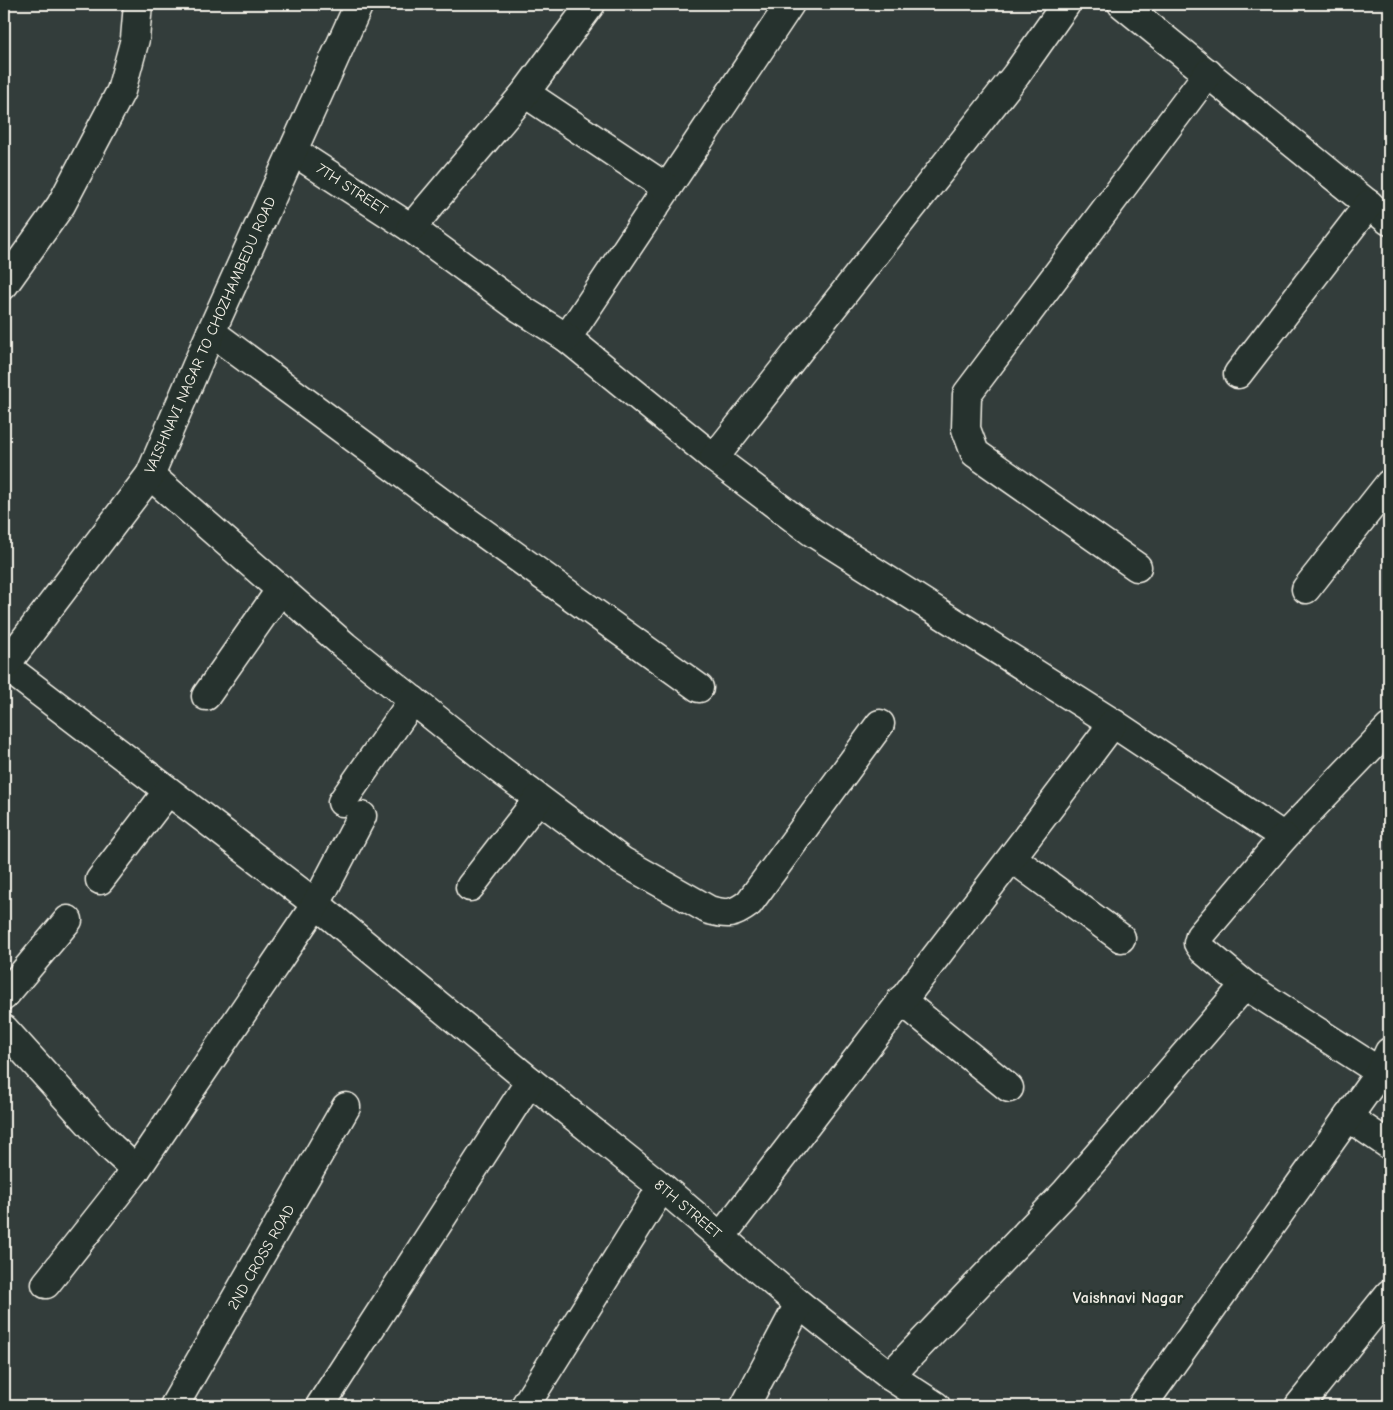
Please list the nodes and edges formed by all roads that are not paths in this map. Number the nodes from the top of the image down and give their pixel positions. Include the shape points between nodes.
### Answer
1 (138, 4) edge
2 (359, 4) edge
3 (591, 4) edge
4 (790, 4) edge
5 (1066, 4) edge
6 (1122, 4) edge
7 (1208, 73) junction
8 (525, 93) junction
9 (292, 150) junction
10 (667, 188) junction
11 (1379, 213) edge
12 (411, 228) junction
13 (4, 285) edge
14 (211, 332) junction
15 (567, 338) junction
16 (1238, 374) dead end
17 (714, 458) junction
18 (150, 474) junction
19 (1389, 484) edge
20 (1137, 567) dead end
21 (281, 589) junction
22 (1306, 589) dead end
23 (4, 666) edge
24 (699, 688) dead end
25 (206, 696) dead end
26 (413, 700) junction
27 (1113, 723) junction
28 (880, 724) dead end
29 (1389, 728) edge
30 (168, 791) junction
31 (538, 799) junction
32 (1284, 836) junction
33 (1012, 858) junction
34 (100, 880) dead end
35 (470, 887) dead end
36 (316, 904) junction
37 (68, 920) dead end
38 (1121, 938) dead end
39 (1245, 985) junction
40 (4, 996) edge
41 (901, 1000) junction
42 (4, 1029) edge
43 (1384, 1062) edge
44 (530, 1082) junction
45 (1009, 1088) dead end
46 (346, 1107) dead end
47 (1348, 1117) junction
48 (1389, 1145) edge
49 (136, 1170) junction
50 (662, 1187) junction
51 (721, 1237) junction
52 (46, 1284) dead end
53 (1389, 1294) edge
54 (799, 1304) junction
55 (890, 1376) junction
56 (174, 1406) edge
57 (320, 1406) edge
58 (525, 1406) edge
59 (745, 1406) edge
60 (936, 1406) edge
61 (1142, 1406) edge
62 (1299, 1406) edge

1 - 13 street via 135,39 121,91 62,205
2 - 9 street, VAISHNAVI NAGAR TO CHOZHAMBEDU ROAD
3 - 8 street
4 - 10 street
5 - 17 street via 1016,75
6 - 7 street
7 - 11 street
7 - 20 street via 967,394 966,429 976,453
8 - 10 street
8 - 12 street
9 - 12 street, 7TH STREET
9 - 14 street, VAISHNAVI NAGAR TO CHOZHAMBEDU ROAD
10 - 15 street
11 - 16 street
12 - 15 street, 7TH STREET via 521,309
14 - 18 street, VAISHNAVI NAGAR TO CHOZHAMBEDU ROAD
14 - 24 street
15 - 17 street, 7TH STREET
17 - 27 street, 7TH STREET via 812,532
18 - 21 street
18 - 23 street, VAISHNAVI NAGAR TO CHOZHAMBEDU ROAD
19 - 22 street
21 - 25 street
21 - 26 street
23 - 30 street, 8TH STREET
26 - 31 street
26 - 36 street via 352,809
27 - 32 street, 7TH STREET
27 - 33 street
28 - 31 street via 749,903 736,912 724,914 709,910 631,866
29 - 32 street
30 - 34 street
30 - 36 street, 8TH STREET
31 - 35 street
32 - 39 street via 1200,936 1198,943 1202,950
33 - 38 street
33 - 41 street
36 - 44 street, 8TH STREET
36 - 49 street
37 - 40 street
39 - 43 street
39 - 55 street via 1066,1192
41 - 45 street
41 - 51 street
42 - 49 street via 111,1147
43 - 47 street
44 - 50 street, 8TH STREET
44 - 57 street
46 - 56 street, 2ND CROSS ROAD
47 - 48 street
47 - 61 street
49 - 52 street
50 - 51 street, 8TH STREET
50 - 58 street
51 - 54 street, 8TH STREET
53 - 62 street
54 - 55 street, 8TH STREET
54 - 59 street
55 - 60 street, 8TH STREET

